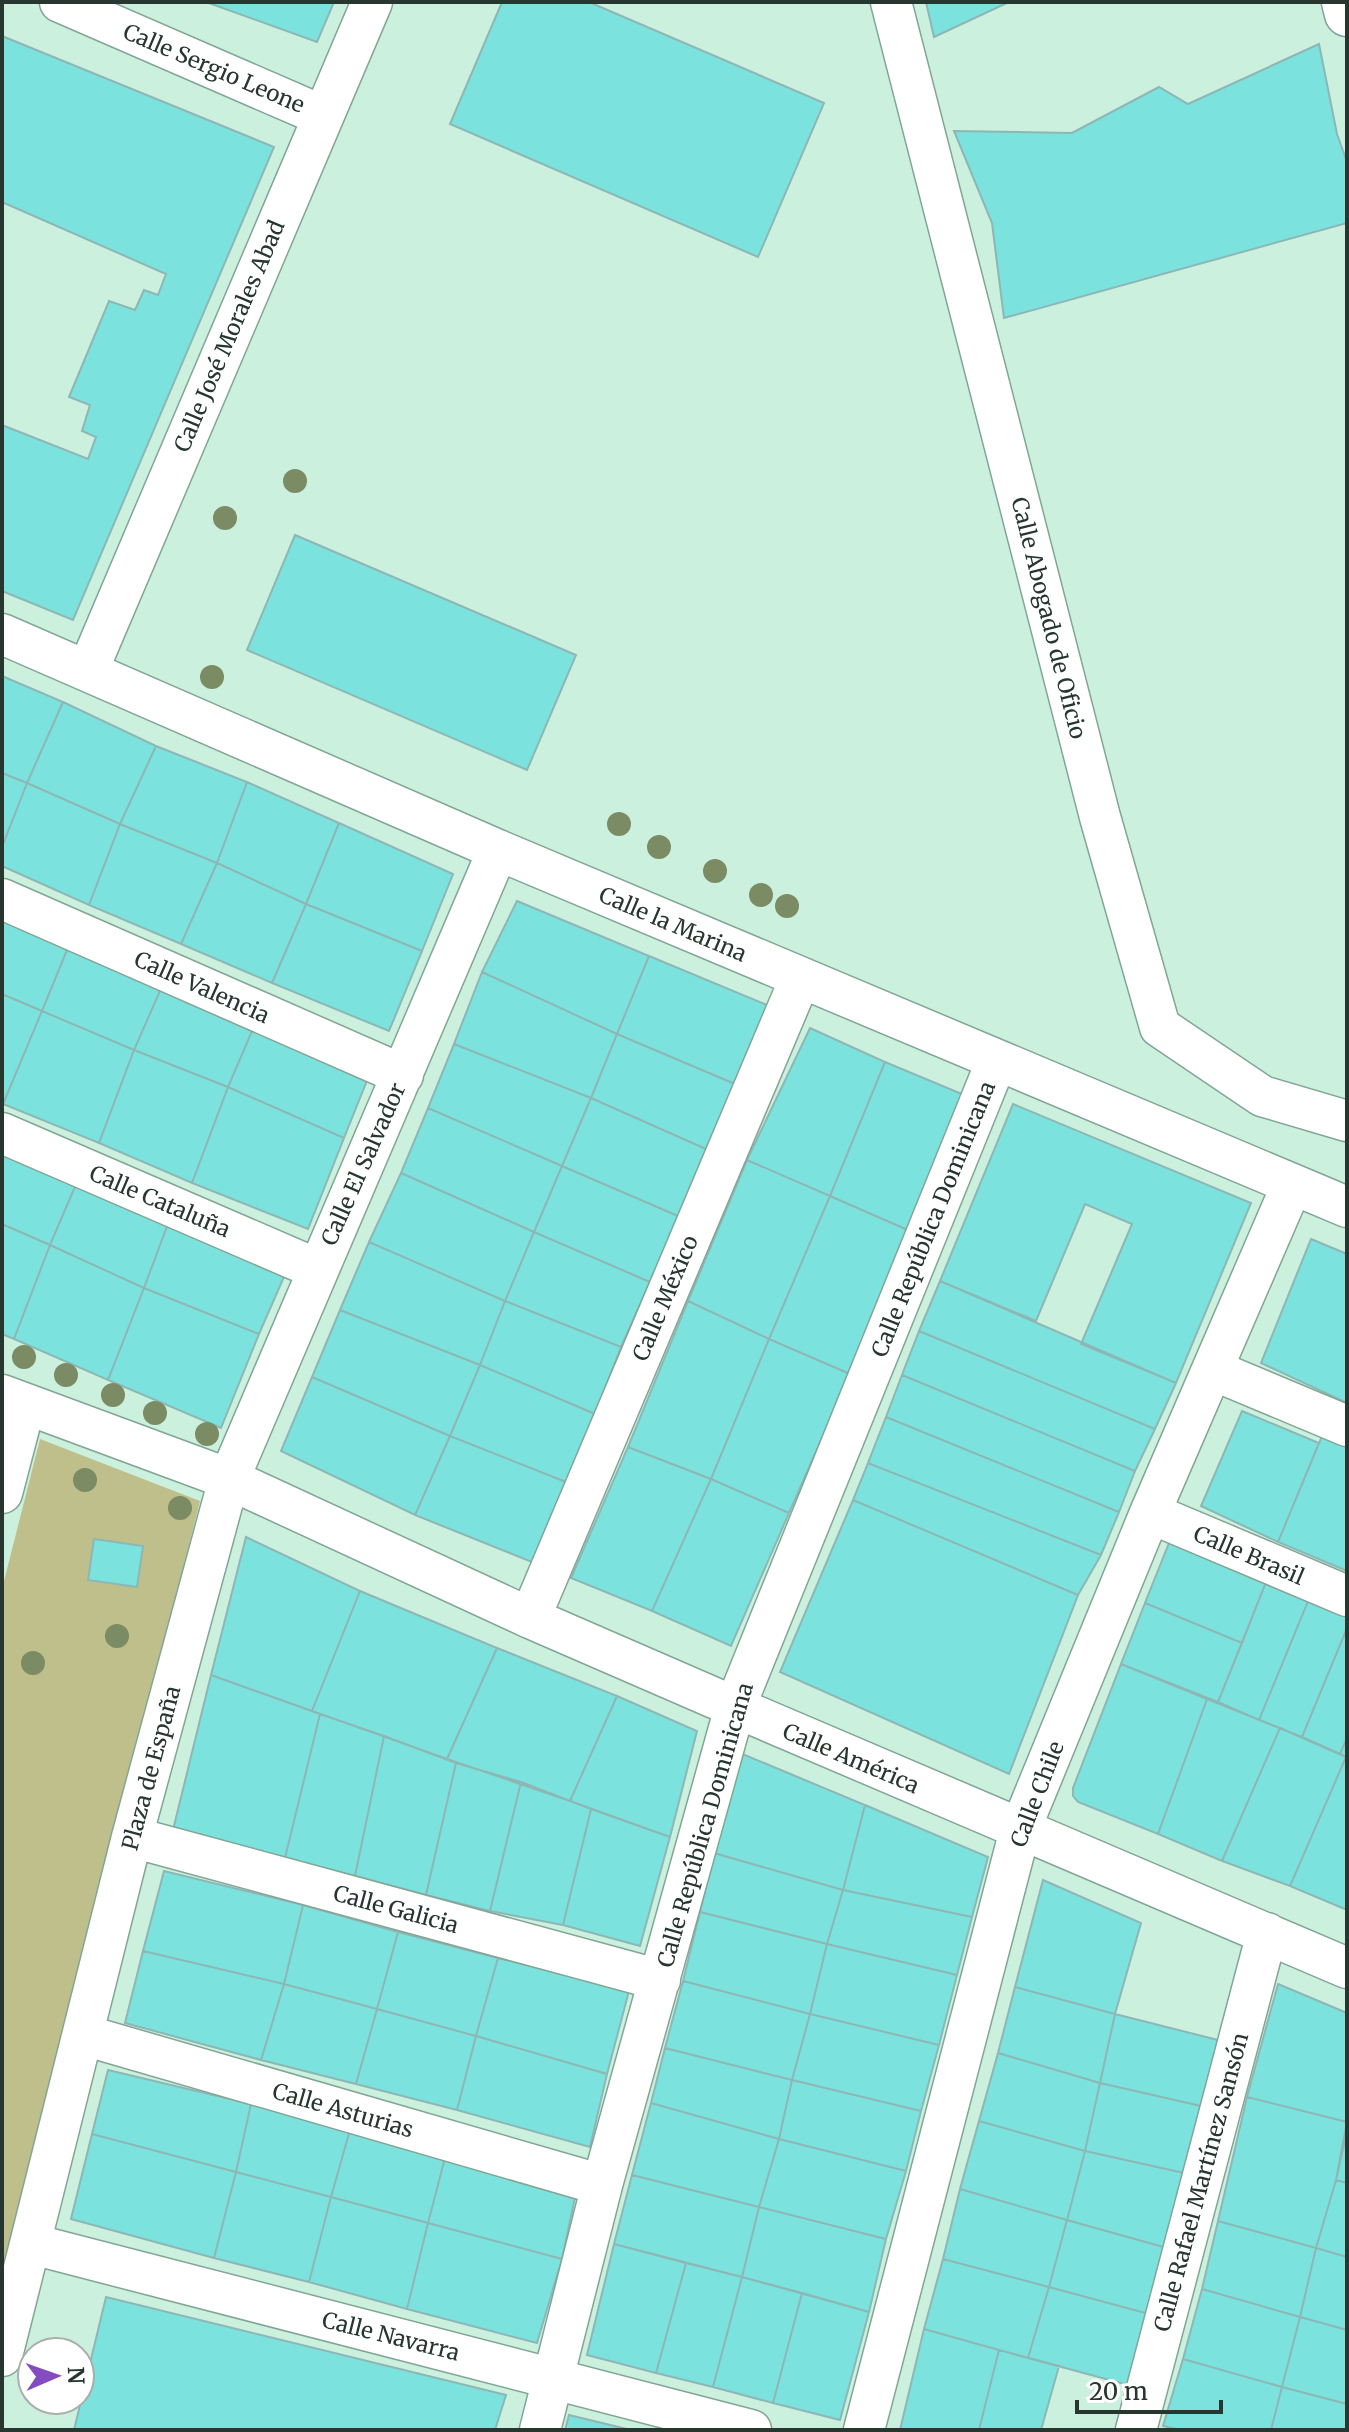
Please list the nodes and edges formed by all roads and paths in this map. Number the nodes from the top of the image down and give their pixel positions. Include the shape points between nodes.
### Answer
1 (60, 2) edge
2 (372, 2) edge
3 (891, 2) edge
4 (1344, 2) edge
5 (1347, 14) edge
6 (323, 116) junction
7 (2, 634) edge
8 (88, 670) junction
9 (498, 850) junction
10 (2, 899) edge
11 (800, 979) junction
12 (997, 1060) junction
13 (403, 1075) junction
14 (1347, 1121) edge
15 (2, 1133) edge
16 (1292, 1185) junction
17 (1347, 1207) edge
18 (317, 1269) junction
19 (1213, 1370) junction
20 (14, 1400) edge
21 (1347, 1426) edge
22 (229, 1479) junction
23 (2, 1493) edge
24 (1150, 1513) junction
25 (1347, 1596) edge
26 (530, 1618) junction
27 (735, 1707) junction
28 (1020, 1830) junction
29 (132, 1837) junction
30 (1267, 1933) junction
31 (1347, 1968) edge
32 (660, 1980) junction
33 (84, 2035) junction
34 (602, 2185) junction
35 (32, 2244) junction
36 (2, 2356) edge
37 (553, 2378) junction
38 (540, 2430) edge
39 (751, 2430) edge
40 (864, 2430) edge
41 (1136, 2430) edge

1 - 6 street, Calle Sergio Leone
2 - 6 street, Calle José Morales Abad
3 - 14 street, Calle Abogado de Oficio via 1100,817 1160,1027 1262,1096
4 - 5 main road
6 - 8 street, Calle José Morales Abad
7 - 8 street, Calle la Marina
8 - 9 street, Calle la Marina
9 - 11 street, Calle la Marina
9 - 13 street, Calle El Salvador
10 - 13 street, Calle Valencia
11 - 12 street, Calle la Marina
11 - 26 street, Calle México
12 - 16 street, Calle la Marina
12 - 27 street, Calle República Dominicana
13 - 18 street, Calle El Salvador
15 - 18 street, Calle Cataluña
16 - 17 street, Calle la Marina
16 - 19 street, Calle Chile
18 - 22 street, Calle El Salvador
19 - 21 street
19 - 24 street, Calle Chile
20 - 22 street
20 - 23 street
22 - 26 street, Calle América
22 - 29 street, Plaza de España
24 - 25 street, Calle Brasil
24 - 28 street, Calle Chile
26 - 27 street, Calle América
27 - 28 street, Calle América
27 - 32 street, Calle República Dominicana
28 - 30 street, Calle América
28 - 40 street, Calle Chile
29 - 32 street, Calle Galicia
29 - 33 street, Plaza de España
30 - 31 street, Calle América
30 - 41 street, Calle Rafael Martínez Sansón
32 - 34 street, Calle República Dominicana
33 - 34 street, Calle Asturias
33 - 35 street, Plaza de España
34 - 37 street, Calle República Dominicana
35 - 36 street, Plaza de España
35 - 37 street, Calle Navarra
37 - 38 street, Calle República Dominicana
37 - 39 street, Calle Navarra

